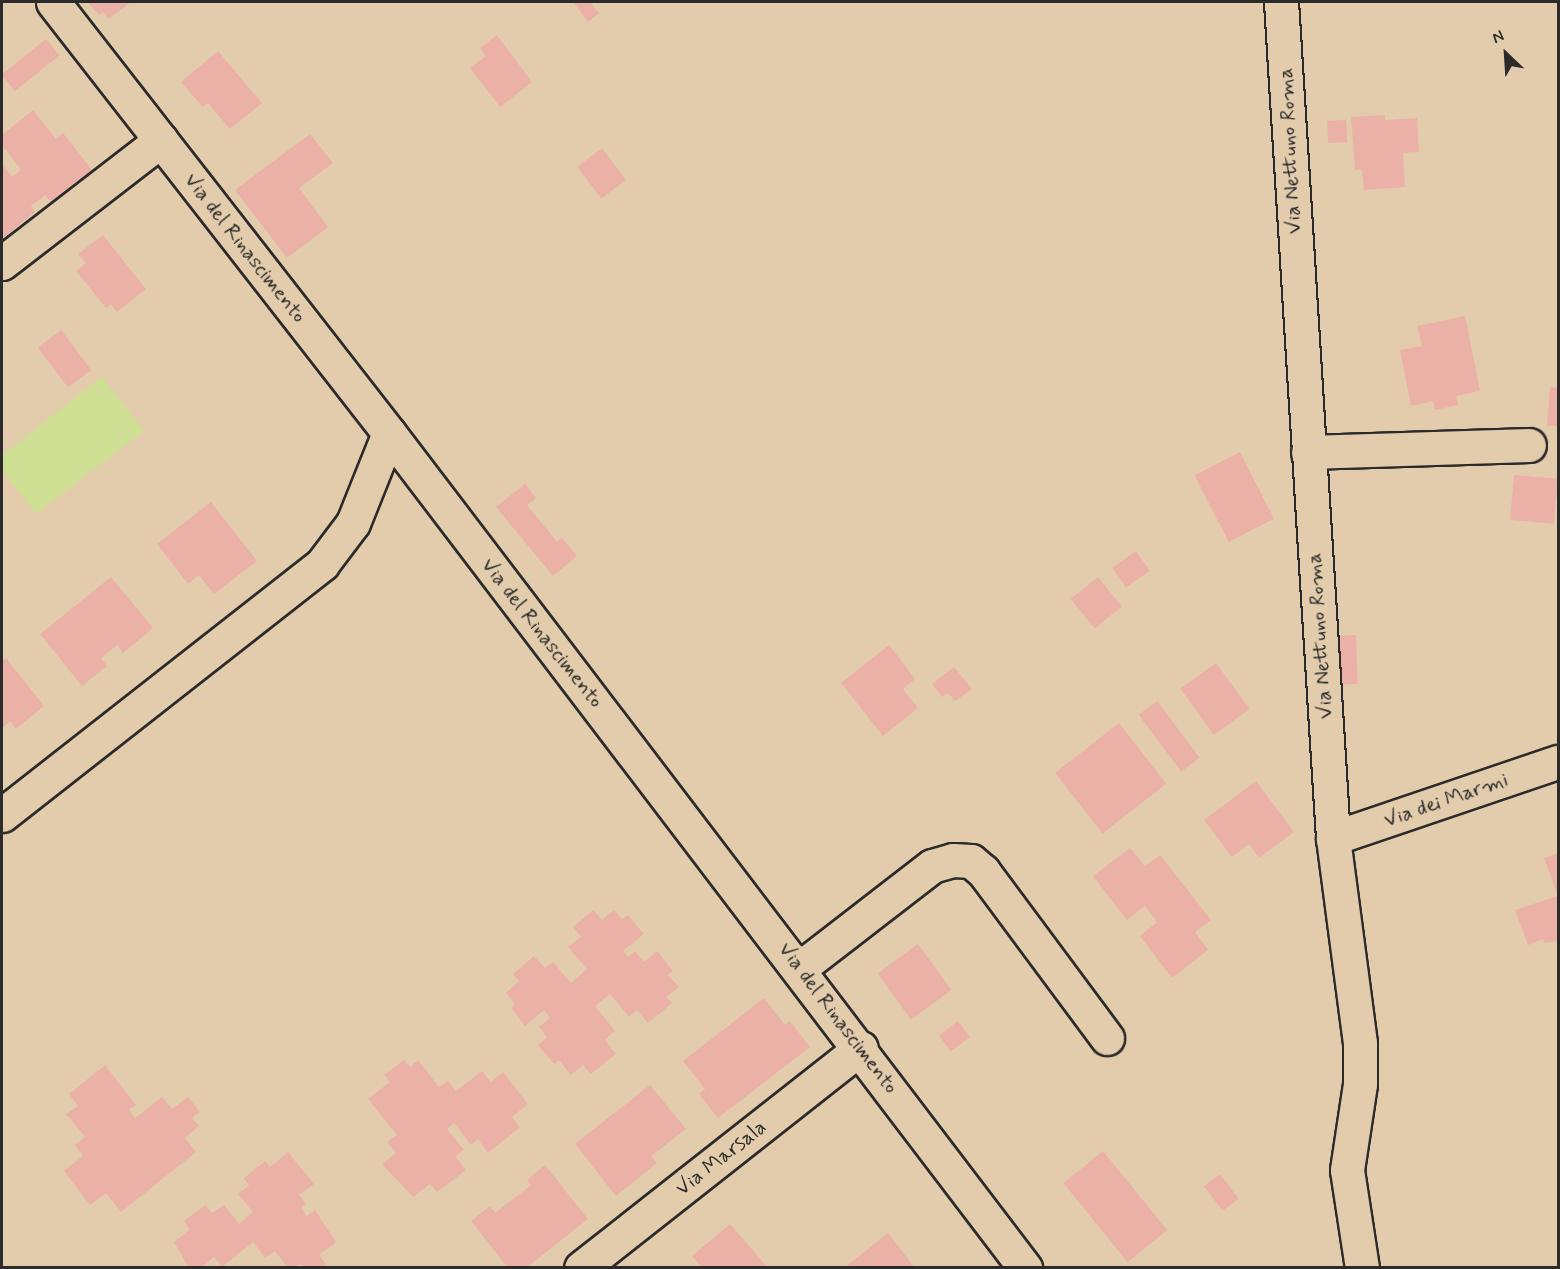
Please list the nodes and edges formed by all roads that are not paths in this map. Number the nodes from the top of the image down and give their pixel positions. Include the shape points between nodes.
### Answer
1 (53, 2) edge
2 (1281, 2) edge
3 (161, 140) junction
4 (2, 263) edge
5 (389, 433) junction
6 (1528, 445) dead end
7 (1308, 452) junction
8 (1558, 762) edge
9 (2, 815) edge
10 (1333, 838) junction
11 (800, 968) junction
12 (1107, 1038) dead end
13 (861, 1048) junction
14 (581, 1268) edge
15 (1026, 1268) edge
16 (1362, 1268) edge

1 - 3 street, Via del Rinascimento
2 - 7 street, Via Nettuno Roma
3 - 4 street
3 - 5 street, Via del Rinascimento
5 - 9 street via 353,523 322,564
5 - 11 street, Via del Rinascimento
6 - 7 street
7 - 10 street, Via Nettuno Roma
8 - 10 street, Via dei Marmi
10 - 16 street, Via Nettuno Roma via 1360,1043 1360,1084 1347,1170
11 - 12 street via 932,866 946,861 971,861 983,871
11 - 13 street, Via del Rinascimento
13 - 14 street, Via Marsala
13 - 15 street, Via del Rinascimento

